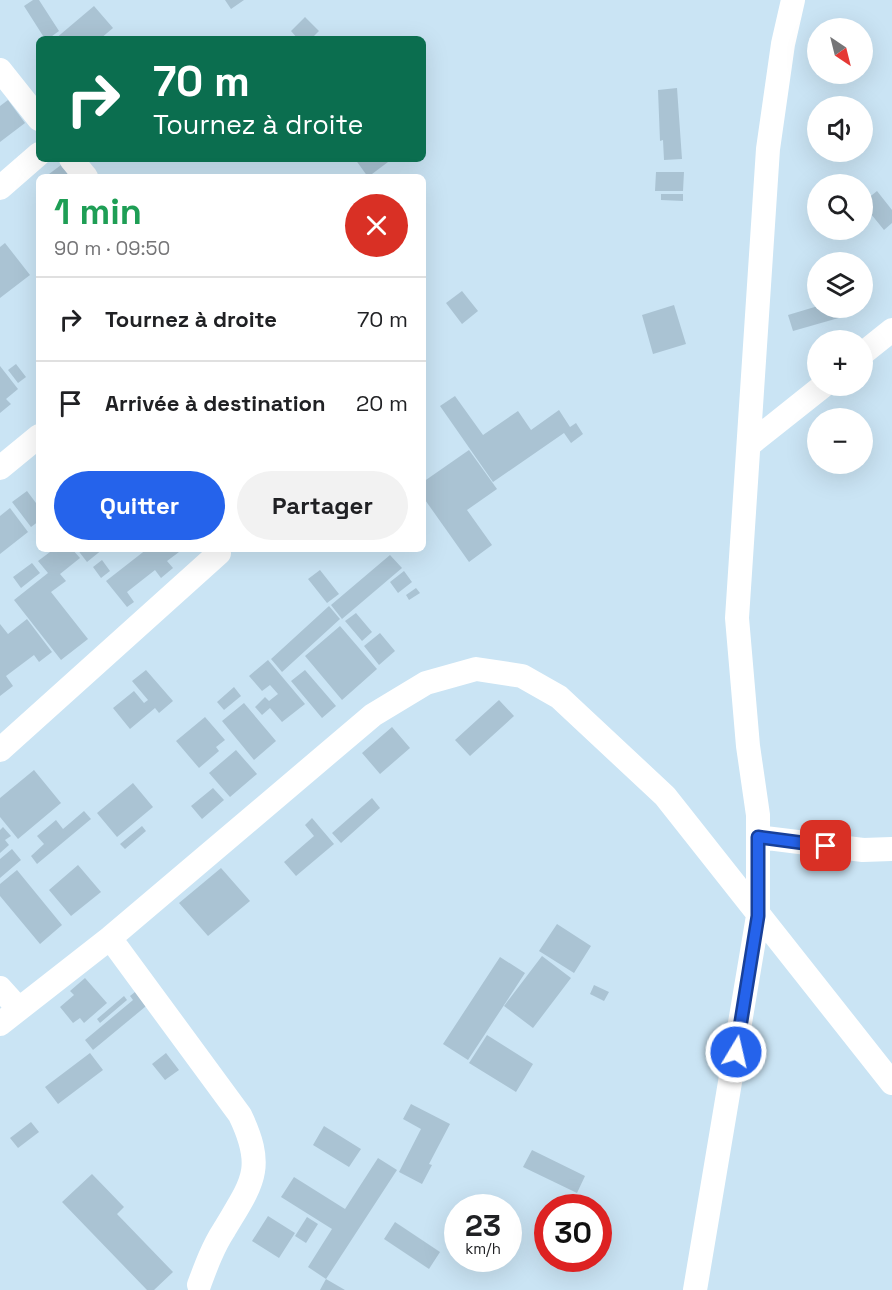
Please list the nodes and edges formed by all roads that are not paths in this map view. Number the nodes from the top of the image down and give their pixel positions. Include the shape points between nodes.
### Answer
1 (793, 0) edge
2 (0, 70) edge
3 (36, 115) edge
4 (36, 157) edge
5 (74, 162) edge
6 (84, 174) edge
7 (0, 188) edge
8 (892, 330) edge
9 (873, 345) edge
10 (810, 396) edge
11 (36, 438) edge
12 (750, 444) junction
13 (0, 468) edge
14 (219, 553) dead end
15 (0, 750) edge
16 (758, 837) junction
17 (892, 849) edge
18 (758, 916) junction
19 (110, 938) junction
20 (0, 988) edge
21 (9, 1016) edge
22 (892, 1083) edge
23 (199, 1285) dead end
24 (695, 1290) edge

1 - 12 street via 768,149
2 - 3 street
4 - 7 street
5 - 6 street
8 - 9 street
10 - 12 street
11 - 13 street
12 - 16 street via 737,618
14 - 15 street
16 - 17 street via 863,850
16 - 18 street
18 - 19 street via 665,796 589,723 559,697 522,676 476,669 426,683 373,715
18 - 22 street
18 - 24 street
19 - 21 street
19 - 23 street via 240,1115 252,1140 254,1164 249,1187 211,1254
20 - 21 street

